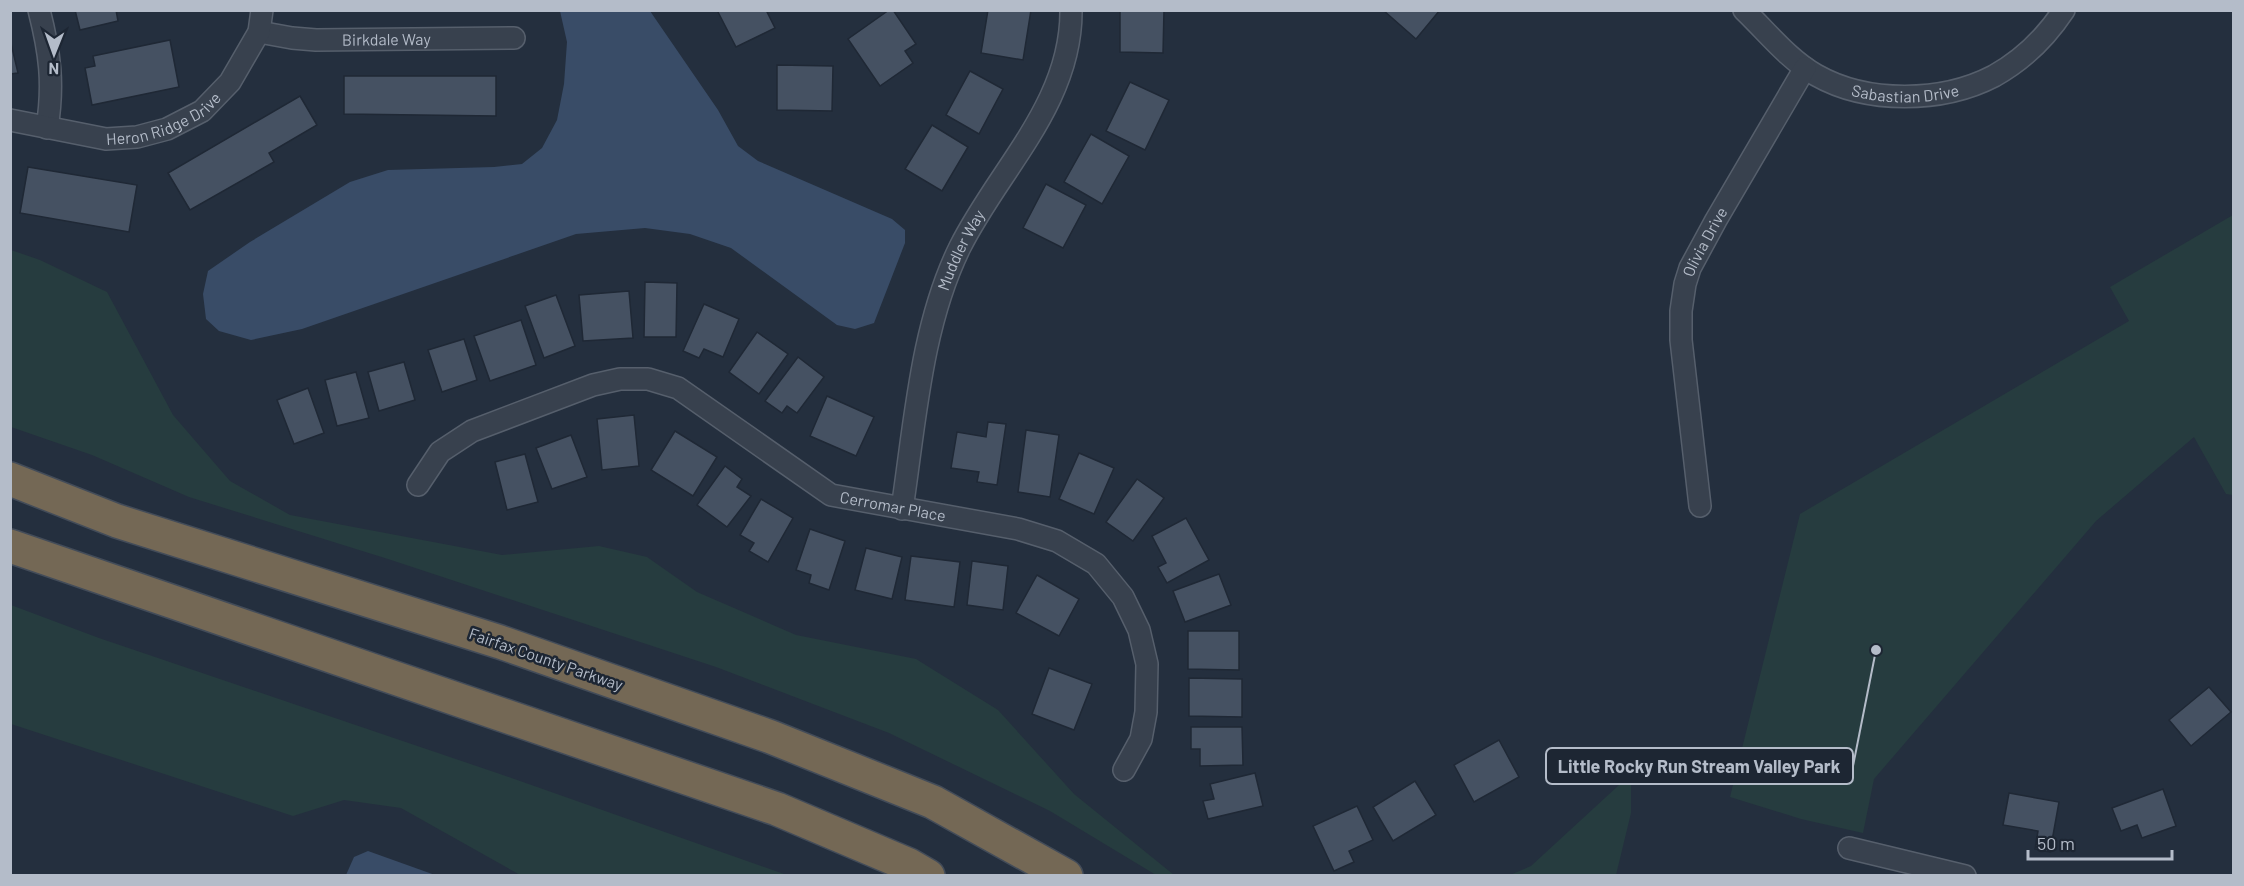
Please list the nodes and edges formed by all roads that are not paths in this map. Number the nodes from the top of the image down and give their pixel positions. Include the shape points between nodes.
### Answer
1 (39, 10) edge
2 (262, 10) edge
3 (1071, 10) edge
4 (1744, 10) edge
5 (2064, 10) edge
6 (259, 32) junction
7 (514, 38) dead end
8 (1805, 68) junction
9 (10, 120) edge
10 (46, 128) junction
11 (10, 479) edge
12 (418, 486) dead end
13 (1700, 506) dead end
14 (902, 509) junction
15 (10, 546) edge
16 (1124, 770) dead end
17 (1849, 848) dead end
18 (928, 876) edge
19 (1066, 876) edge
20 (1965, 876) edge

1 - 10 street via 51,71 52,98
2 - 6 street, Heron Ridge Drive
3 - 14 street, Muddler Way via 1063,71 1041,116 961,246 937,304
4 - 8 street, Sabastian Drive
5 - 8 street, Sabastian Drive via 2044,37 2011,64 1992,77 1953,90 1924,95 1879,94 1833,82
6 - 7 street, Birkdale Way via 316,40
6 - 10 street, Heron Ridge Drive via 230,82 202,111 166,129 137,137 106,139
8 - 13 street, Olivia Drive via 1716,220 1685,284 1681,340
9 - 10 street, Heron Ridge Drive
11 - 19 highway, Fairfax County Parkway via 117,521 501,642 771,737 933,802
12 - 14 street, Cerromar Place via 440,452 472,431 593,385 648,378 678,388 831,495
14 - 16 street, Cerromar Place via 1018,529 1058,541 1096,564 1123,597 1139,630 1147,664 1141,739
15 - 18 highway via 777,809
17 - 20 street

